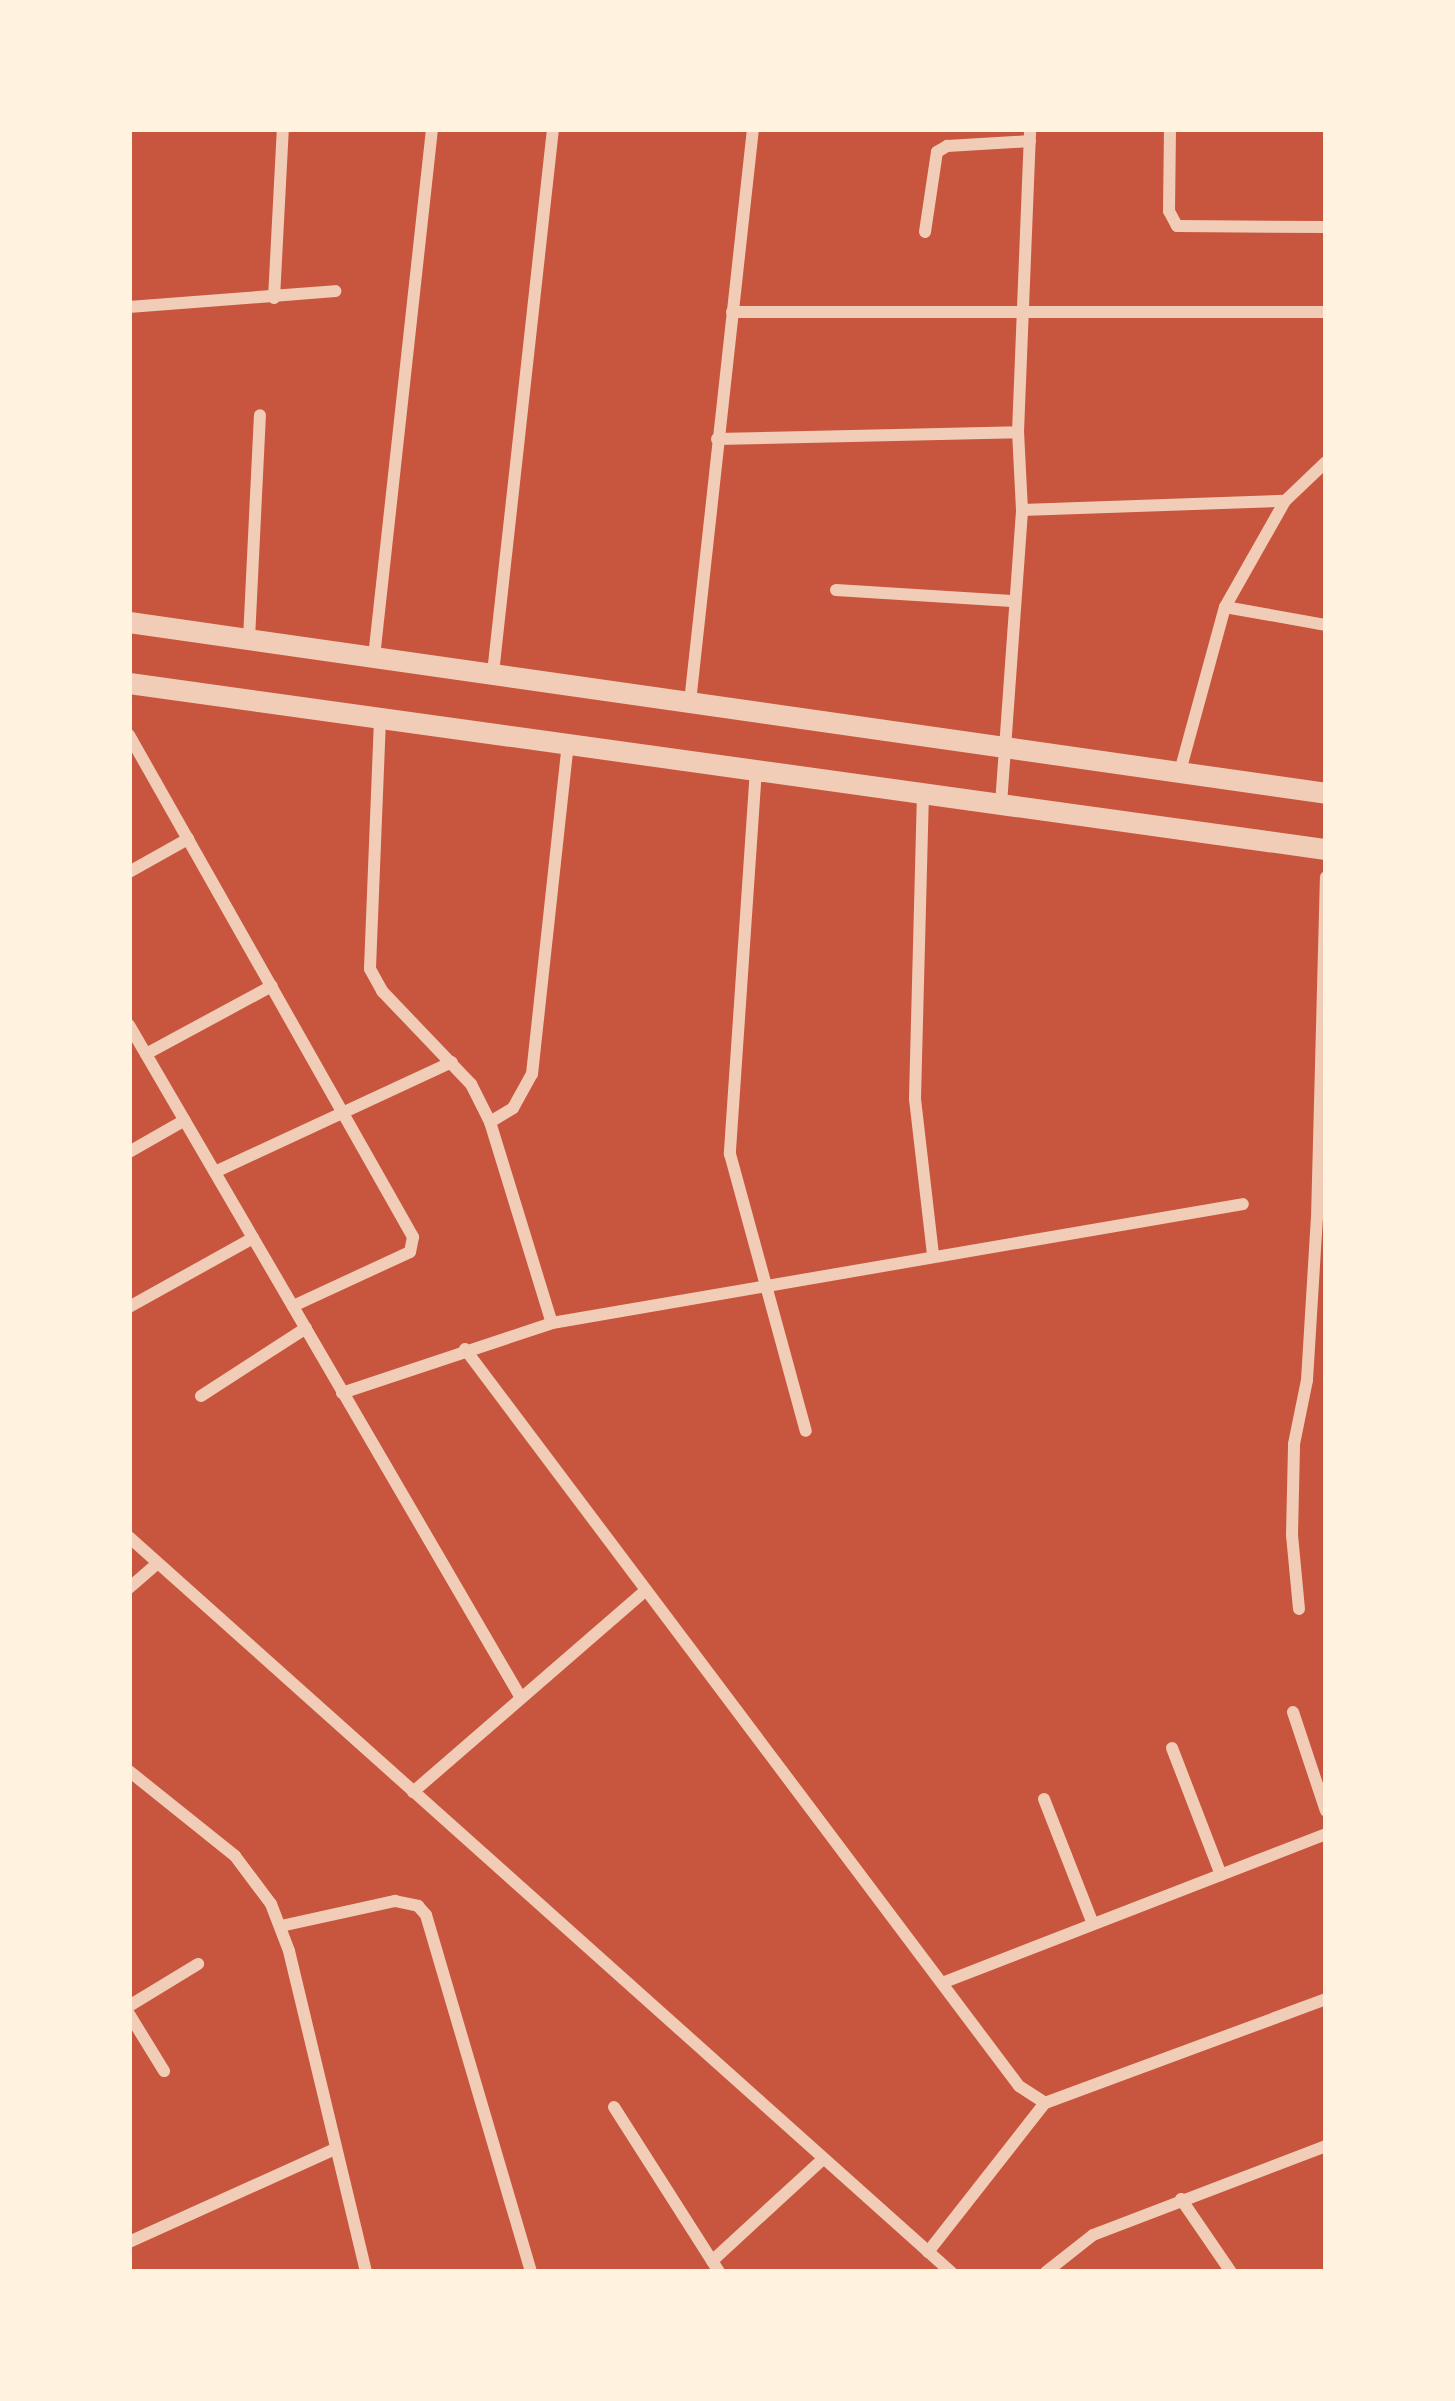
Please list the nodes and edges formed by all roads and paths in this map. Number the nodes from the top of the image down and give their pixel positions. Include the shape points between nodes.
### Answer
1 (283, 129) edge
2 (432, 129) edge
3 (553, 129) edge
4 (753, 129) edge
5 (1170, 129) edge
6 (1030, 135) edge
7 (1326, 227) edge
8 (925, 232) dead end
9 (335, 291) dead end
10 (274, 298) junction
11 (129, 307) edge
12 (732, 312) junction
13 (1023, 312) junction
14 (1326, 312) edge
15 (260, 415) dead end
16 (1018, 432) junction
17 (717, 439) junction
18 (1326, 462) edge
19 (1285, 501) junction
20 (1022, 510) junction
21 (836, 590) dead end
22 (1012, 602) junction
23 (1225, 607) junction
24 (129, 622) edge
25 (1326, 625) edge
26 (249, 639) junction
27 (374, 657) junction
28 (493, 674) junction
29 (129, 683) edge
30 (691, 702) junction
31 (380, 719) junction
32 (129, 735) edge
33 (568, 744) junction
34 (1004, 747) junction
35 (756, 769) junction
36 (1179, 776) junction
37 (922, 792) junction
38 (1326, 793) edge
39 (1001, 803) junction
40 (188, 839) junction
41 (1326, 849) edge
42 (129, 872) edge
43 (1326, 877) edge
44 (1324, 974) edge
45 (272, 986) junction
46 (129, 1025) edge
47 (146, 1054) junction
48 (452, 1062) junction
49 (343, 1113) junction
50 (185, 1120) junction
51 (490, 1122) junction
52 (129, 1152) edge
53 (215, 1172) junction
54 (1244, 1204) dead end
55 (253, 1238) junction
56 (933, 1254) junction
57 (766, 1285) junction
58 (293, 1306) junction
59 (129, 1307) edge
60 (552, 1323) junction
61 (306, 1328) junction
62 (465, 1349) junction
63 (342, 1393) junction
64 (201, 1396) dead end
65 (806, 1431) dead end
66 (129, 1537) edge
67 (157, 1564) junction
68 (129, 1588) edge
69 (646, 1590) junction
70 (1299, 1609) dead end
71 (521, 1698) junction
72 (1292, 1712) dead end
73 (1172, 1748) dead end
74 (129, 1771) edge
75 (412, 1792) junction
76 (1044, 1799) dead end
77 (1326, 1811) edge
78 (1326, 1834) edge
79 (1221, 1875) junction
80 (1093, 1924) junction
81 (281, 1926) junction
82 (198, 1964) dead end
83 (942, 1983) junction
84 (1326, 1999) edge
85 (129, 2010) edge
86 (164, 2071) dead end
87 (1045, 2103) junction
88 (614, 2107) dead end
89 (1326, 2146) edge
90 (335, 2150) junction
91 (823, 2159) junction
92 (1181, 2199) junction
93 (129, 2242) edge
94 (928, 2252) junction
95 (716, 2267) edge
96 (365, 2272) edge
97 (531, 2272) edge
98 (951, 2272) edge
99 (1046, 2272) edge
100 (1231, 2272) edge

1 - 10 street
2 - 27 street
3 - 28 street
4 - 12 street
5 - 7 street via 1169,211 1177,226
6 - 8 street via 937,152
6 - 13 street
9 - 10 street
10 - 11 street
12 - 13 street
12 - 17 street
13 - 14 street
13 - 16 street
15 - 26 street
16 - 17 street
16 - 20 street
17 - 30 street
18 - 19 street
19 - 20 street
19 - 23 street
20 - 22 street
21 - 22 street
22 - 34 street
23 - 25 street
23 - 36 street
24 - 26 street
26 - 27 street
27 - 28 street
28 - 30 street
29 - 31 street
30 - 34 street
31 - 33 street
31 - 48 street via 370,969
32 - 40 street
33 - 35 street
33 - 51 street via 532,1074 512,1108
34 - 36 street
34 - 39 street
35 - 37 street
35 - 57 street via 728,1128
36 - 38 street
37 - 39 street
37 - 56 street via 915,1099
39 - 41 street
40 - 42 street
40 - 45 street
43 - 44 street
44 - 70 street via 1316,1241 1307,1380 1294,1444
45 - 47 street
45 - 49 street
46 - 47 street
47 - 50 street
48 - 49 street
48 - 51 street
49 - 53 street
49 - 58 street via 413,1237 410,1252
50 - 52 street
50 - 53 street
51 - 60 street
53 - 55 street
54 - 56 street
55 - 58 street
55 - 59 street
56 - 57 street
57 - 60 street
57 - 65 street
58 - 61 street
60 - 62 street
61 - 63 street
61 - 64 street
62 - 63 street
62 - 69 street
63 - 71 street
66 - 67 street
67 - 68 street
67 - 75 street
69 - 71 street
69 - 83 street
71 - 75 street
72 - 77 street
73 - 79 street
74 - 81 street via 235,1856
75 - 91 street
76 - 80 street
78 - 79 street
79 - 80 street
80 - 83 street
81 - 90 street
81 - 97 street via 394,1901 426,1915
82 - 85 street
83 - 87 street via 1019,2086
84 - 87 street
85 - 86 street
87 - 94 street
88 - 95 street
89 - 92 street
90 - 93 street
90 - 96 street
91 - 94 street
91 - 95 street
92 - 99 street via 1093,2235
92 - 100 street
94 - 98 street

